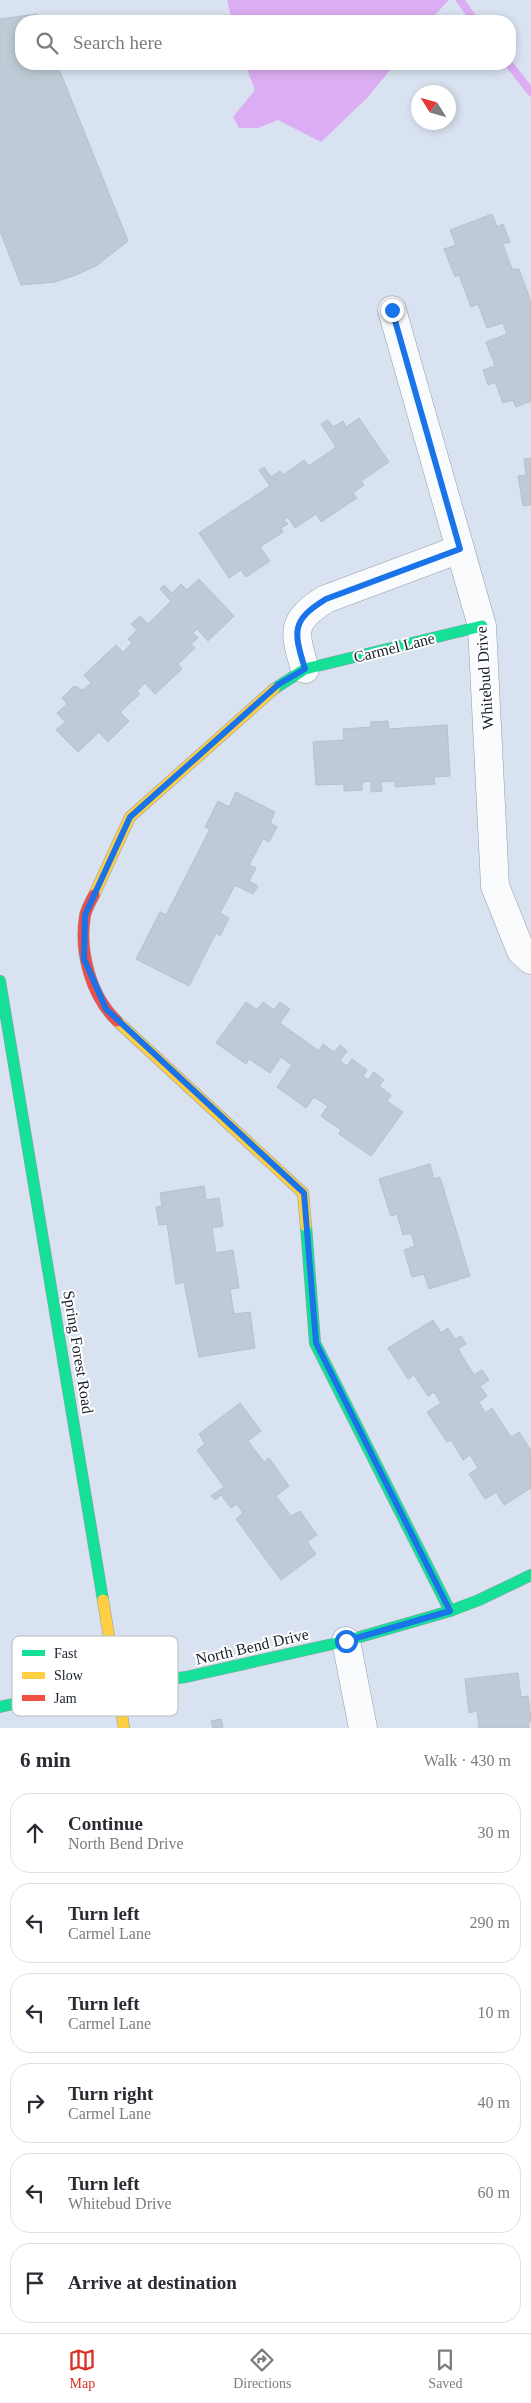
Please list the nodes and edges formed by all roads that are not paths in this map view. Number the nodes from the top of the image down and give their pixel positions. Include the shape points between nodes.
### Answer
1 (392, 310) dead end
2 (460, 549) junction
3 (482, 626) junction
4 (305, 669) junction
5 (531, 960) edge
6 (0, 981) edge
7 (531, 1575) edge
8 (450, 1611) junction
9 (109, 1636) edge
10 (346, 1641) junction
11 (178, 1678) edge
12 (364, 1728) edge

1 - 2 street, Whitebud Drive
2 - 3 street, Whitebud Drive
2 - 4 street via 326,599 310,609 298,623 297,643
3 - 4 street, Carmel Lane
3 - 5 street, Whitebud Drive via 495,886 521,951
4 - 8 street, Carmel Lane via 279,684 130,817 85,915 84,959 106,1009 304,1193 316,1343
6 - 9 street, Spring Forest Road
7 - 8 street, North Bend Drive
8 - 10 street, North Bend Drive
10 - 11 street, North Bend Drive
10 - 12 street

